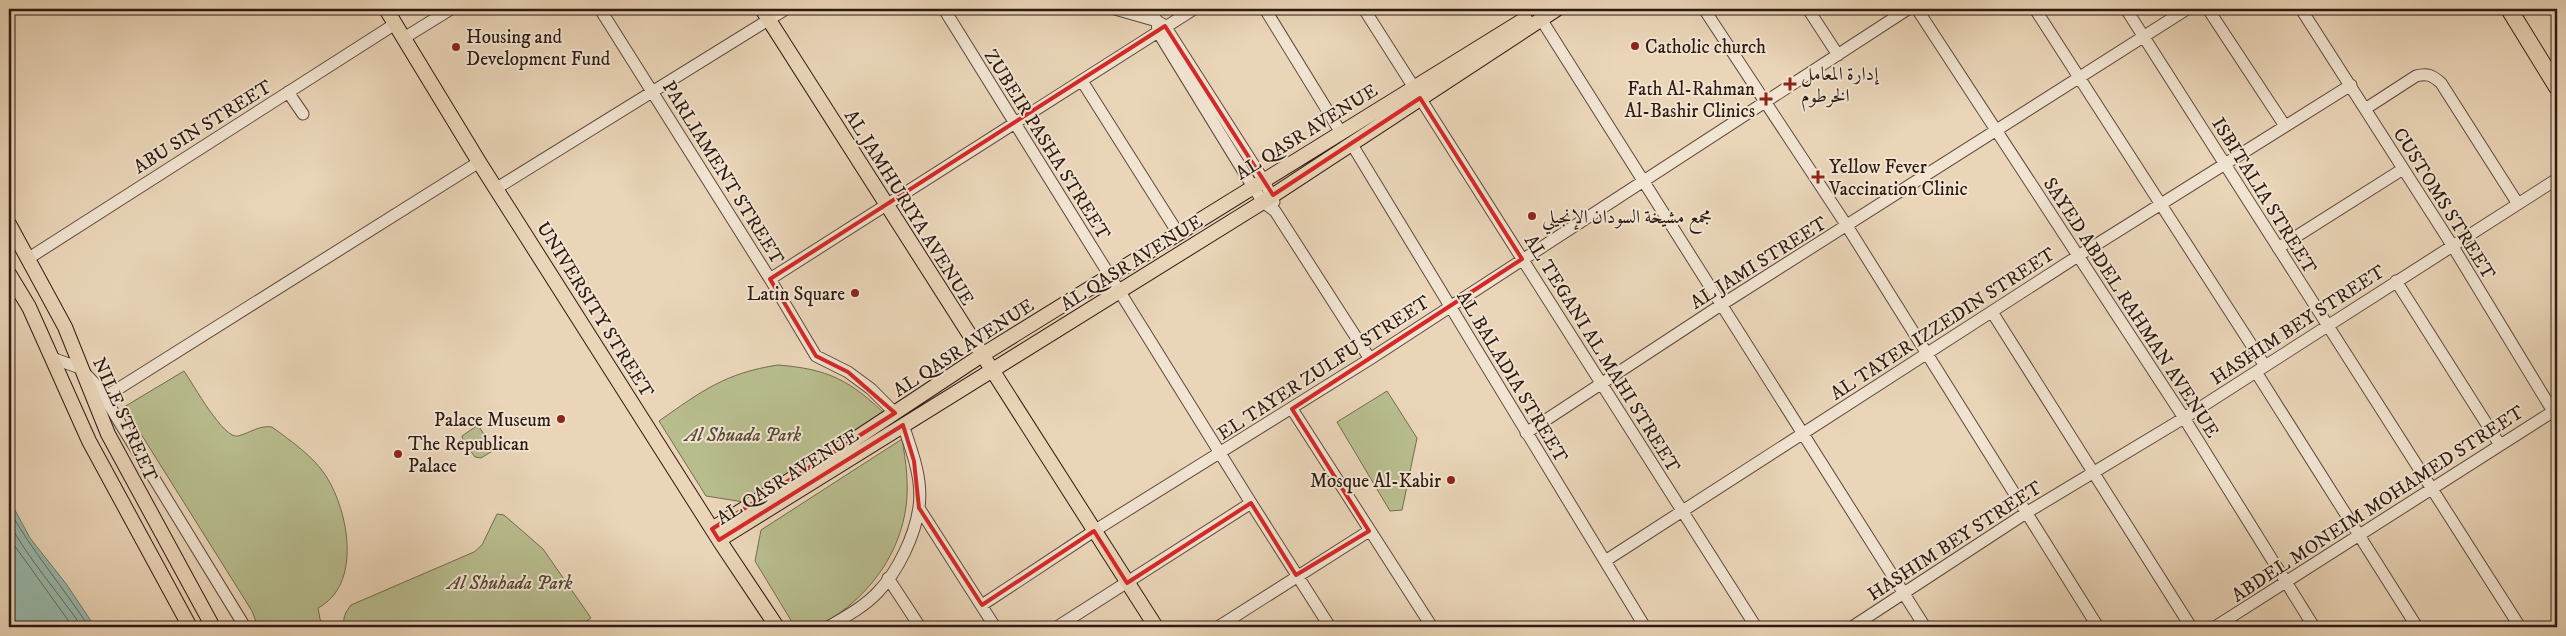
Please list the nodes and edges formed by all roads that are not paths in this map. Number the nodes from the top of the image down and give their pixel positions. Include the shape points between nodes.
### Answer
1 (386, 9) edge
2 (451, 9) edge
3 (600, 9) edge
4 (786, 9) edge
5 (944, 9) edge
6 (1115, 9) edge
7 (1150, 9) edge
8 (1194, 9) edge
9 (1265, 9) edge
10 (1364, 9) edge
11 (1557, 9) edge
12 (1704, 9) edge
13 (1808, 9) edge
14 (1908, 9) edge
15 (1917, 9) edge
16 (2035, 9) edge
17 (2126, 9) edge
18 (2187, 9) edge
19 (2208, 9) edge
20 (2301, 9) edge
21 (2509, 9) edge
22 (2520, 9) edge
23 (765, 14) edge
24 (1540, 14) edge
25 (395, 24) junction
26 (1160, 26) junction
27 (2143, 36) junction
28 (404, 38) junction
29 (1838, 55) junction
30 (2557, 69) edge
31 (2080, 76) junction
32 (1082, 81) junction
33 (2350, 85) junction
34 (2557, 87) edge
35 (288, 92) junction
36 (653, 92) junction
37 (1416, 92) junction
38 (1765, 103) junction
39 (2366, 109) junction
40 (302, 114) dead end
41 (1015, 123) junction
42 (2285, 126) junction
43 (1996, 130) junction
44 (1340, 131) junction
45 (1352, 143) junction
46 (479, 162) junction
47 (2225, 164) junction
48 (2403, 169) junction
49 (2557, 179) edge
50 (1642, 180) junction
51 (1258, 184) junction
52 (497, 188) junction
53 (1268, 199) junction
54 (887, 204) junction
55 (2518, 204) junction
56 (2160, 206) junction
57 (9, 224) edge
58 (1846, 226) junction
59 (1178, 233) junction
60 (2452, 245) junction
61 (2278, 248) junction
62 (2078, 256) junction
63 (28, 258) junction
64 (1522, 259) junction
65 (9, 274) edge
66 (1110, 276) junction
67 (770, 278) junction
68 (2396, 281) junction
69 (1119, 292) junction
70 (1721, 304) junction
71 (1449, 306) junction
72 (1992, 312) junction
73 (2327, 325) junction
74 (65, 327) junction
75 (38, 328) junction
76 (1927, 354) junction
77 (982, 355) junction
78 (52, 358) junction
79 (1370, 359) junction
80 (80, 368) junction
81 (2261, 369) junction
82 (991, 370) junction
83 (1602, 384) junction
84 (99, 400) junction
85 (71, 404) junction
86 (1292, 409) junction
87 (895, 413) junction
88 (2556, 413) edge
89 (2184, 418) junction
90 (903, 426) junction
91 (1526, 433) junction
92 (1803, 434) junction
93 (2500, 445) junction
94 (1221, 453) junction
95 (2094, 472) junction
96 (2432, 489) junction
97 (1251, 503) junction
98 (919, 508) junction
99 (1683, 512) junction
100 (2026, 513) junction
101 (1094, 531) junction
102 (1369, 531) junction
103 (715, 534) junction
104 (2359, 536) junction
105 (1605, 561) junction
106 (1296, 576) junction
107 (888, 578) junction
108 (1127, 583) junction
109 (2285, 583) junction
110 (1904, 594) junction
111 (982, 606) junction
112 (1641, 626) edge
113 (190, 627) edge
114 (213, 627) edge
115 (245, 627) edge
116 (778, 627) edge
117 (828, 627) edge
118 (920, 627) edge
119 (995, 627) edge
120 (1057, 627) edge
121 (1156, 627) edge
122 (1218, 627) edge
123 (1330, 627) edge
124 (1432, 627) edge
125 (1756, 627) edge
126 (1852, 627) edge
127 (1925, 627) edge
128 (2098, 627) edge
129 (2191, 627) edge
130 (2215, 627) edge
131 (2314, 627) edge
132 (2417, 627) edge
133 (2520, 627) edge

1 - 25 main road, UNIVERSITY STREET
2 - 28 street
3 - 36 street, PARLIAMENT STREET
4 - 23 street
5 - 41 street, ZUBEIR PASHA STREET
6 - 26 street
7 - 26 street
8 - 26 street
9 - 44 street
10 - 37 street
11 - 24 main road, AL QASR AVENUE
12 - 38 street
13 - 29 street
14 - 29 street, EL TAYER ZULFU STREET
15 - 43 street, SAYED ABDEL RAHMAN AVENUE
16 - 31 street
17 - 27 street, ISBITALIA STREET
18 - 27 street, AL JAMI STREET
19 - 42 street
20 - 33 street, CUSTOMS STREET
21 - 34 highway
22 - 30 highway
23 - 36 street
23 - 54 main road, AL JAMHURIYA AVENUE
24 - 37 main road, AL QASR AVENUE
24 - 50 street
25 - 28 main road, UNIVERSITY STREET
25 - 35 street, ABU SIN STREET
26 - 32 street
26 - 51 street
27 - 31 street, AL JAMI STREET
27 - 47 street, ISBITALIA STREET
28 - 46 main road, UNIVERSITY STREET
29 - 38 street, EL TAYER ZULFU STREET
31 - 43 street, AL JAMI STREET
31 - 56 street
32 - 41 street
32 - 59 street
33 - 39 street, CUSTOMS STREET
33 - 42 street, AL TAYER IZZEDIN STREET
35 - 40 street
35 - 63 street, ABU SIN STREET
36 - 52 street
36 - 67 street, PARLIAMENT STREET
37 - 44 main road, AL QASR AVENUE
37 - 45 main road, AL QASR AVENUE
37 - 64 street, AL TEGANI AL MAHI STREET
38 - 50 street, EL TAYER ZULFU STREET
38 - 58 street
39 - 48 street, CUSTOMS STREET
39 - 55 street via 2416,76 2434,76
41 - 54 street
41 - 66 street, ZUBEIR PASHA STREET
42 - 47 street, AL TAYER IZZEDIN STREET
43 - 58 street, AL JAMI STREET
43 - 62 street, SAYED ABDEL RAHMAN AVENUE
44 - 51 main road, AL QASR AVENUE
45 - 53 main road, AL QASR AVENUE
45 - 71 street, AL BALADIA STREET
46 - 52 main road, UNIVERSITY STREET
46 - 84 street
47 - 56 street, AL TAYER IZZEDIN STREET
47 - 61 street, ISBITALIA STREET
48 - 60 street, CUSTOMS STREET
48 - 61 street
49 - 55 street, HASHIM BEY STREET
50 - 64 street, EL TAYER ZULFU STREET
50 - 70 street
51 - 53 street
51 - 59 main road, AL QASR AVENUE
52 - 103 main road, UNIVERSITY STREET
53 - 69 main road, AL QASR AVENUE
53 - 79 street
54 - 67 street
54 - 77 main road, AL JAMHURIYA AVENUE
55 - 60 street, HASHIM BEY STREET
56 - 62 street, AL TAYER IZZEDIN STREET
56 - 81 street
57 - 63 main road, NILE STREET
58 - 70 street, AL JAMI STREET
58 - 76 street
59 - 66 main road, AL QASR AVENUE
60 - 68 street, HASHIM BEY STREET
60 - 88 street, CUSTOMS STREET
61 - 73 street, ISBITALIA STREET
62 - 72 street, AL TAYER IZZEDIN STREET
62 - 89 street, SAYED ABDEL RAHMAN AVENUE
63 - 74 main road, NILE STREET
64 - 71 street, EL TAYER ZULFU STREET
64 - 83 street, AL TEGANI AL MAHI STREET
65 - 75 main road, NILE STREET
66 - 69 street, ZUBEIR PASHA STREET
66 - 77 main road, AL QASR AVENUE
67 - 87 street, PARLIAMENT STREET via 816,356 872,389
68 - 73 street, HASHIM BEY STREET
68 - 93 street
69 - 82 main road, AL QASR AVENUE
69 - 94 street, ZUBEIR PASHA STREET
70 - 83 street, AL JAMI STREET
70 - 92 street
71 - 79 street, EL TAYER ZULFU STREET
71 - 91 street, AL BALADIA STREET
72 - 76 street, AL TAYER IZZEDIN STREET
72 - 95 street
73 - 81 street, HASHIM BEY STREET
73 - 96 street, ISBITALIA STREET
74 - 75 main road via 53,332
74 - 80 main road, NILE STREET
75 - 78 main road, NILE STREET
76 - 92 street, AL TAYER IZZEDIN STREET
76 - 100 street
77 - 82 main road, AL JAMHURIYA AVENUE
77 - 87 main road, AL QASR AVENUE
78 - 80 street
78 - 85 main road, NILE STREET
79 - 86 street, EL TAYER ZULFU STREET
80 - 84 main road, NILE STREET
81 - 89 street, HASHIM BEY STREET
81 - 104 street
82 - 90 main road, AL QASR AVENUE
82 - 101 main road, AL JAMHURIYA AVENUE
83 - 91 street, AL JAMI STREET
83 - 99 street, AL TEGANI AL MAHI STREET
84 - 85 main road
84 - 114 main road, NILE STREET via 131,480
84 - 115 street
85 - 113 main road, NILE STREET
86 - 94 street, EL TAYER ZULFU STREET
86 - 102 street
87 - 103 main road, AL QASR AVENUE
88 - 93 street, ABDEL MONEIM MOHAMED STREET
89 - 95 street, HASHIM BEY STREET
89 - 109 street, SAYED ABDEL RAHMAN AVENUE
90 - 98 street via 914,460
90 - 103 main road, AL QASR AVENUE
91 - 105 street, AL BALADIA STREET
92 - 99 street, AL TAYER IZZEDIN STREET
92 - 110 street
93 - 96 street, ABDEL MONEIM MOHAMED STREET
94 - 97 street, ZUBEIR PASHA STREET
94 - 101 street, EL TAYER ZULFU STREET
95 - 100 street, HASHIM BEY STREET
95 - 129 street
96 - 104 street, ABDEL MONEIM MOHAMED STREET
96 - 133 street, ISBITALIA STREET
97 - 106 street, ZUBEIR PASHA STREET
97 - 108 street
98 - 107 street via 904,551
98 - 111 street
99 - 105 street, AL TAYER IZZEDIN STREET
99 - 125 street, AL TEGANI AL MAHI STREET
100 - 110 street, HASHIM BEY STREET
100 - 128 street
101 - 108 main road, AL JAMHURIYA AVENUE
101 - 111 street, EL TAYER ZULFU STREET
102 - 106 street
102 - 124 street
103 - 116 main road, UNIVERSITY STREET
104 - 109 street, ABDEL MONEIM MOHAMED STREET
104 - 132 street
105 - 112 street, AL BALADIA STREET
106 - 122 street
106 - 123 street, ZUBEIR PASHA STREET
107 - 117 street via 878,592 861,606
107 - 118 street
108 - 120 street
108 - 121 main road, AL JAMHURIYA AVENUE
109 - 130 street, ABDEL MONEIM MOHAMED STREET
109 - 131 street, SAYED ABDEL RAHMAN AVENUE
110 - 126 street, HASHIM BEY STREET
110 - 127 street
111 - 119 street

